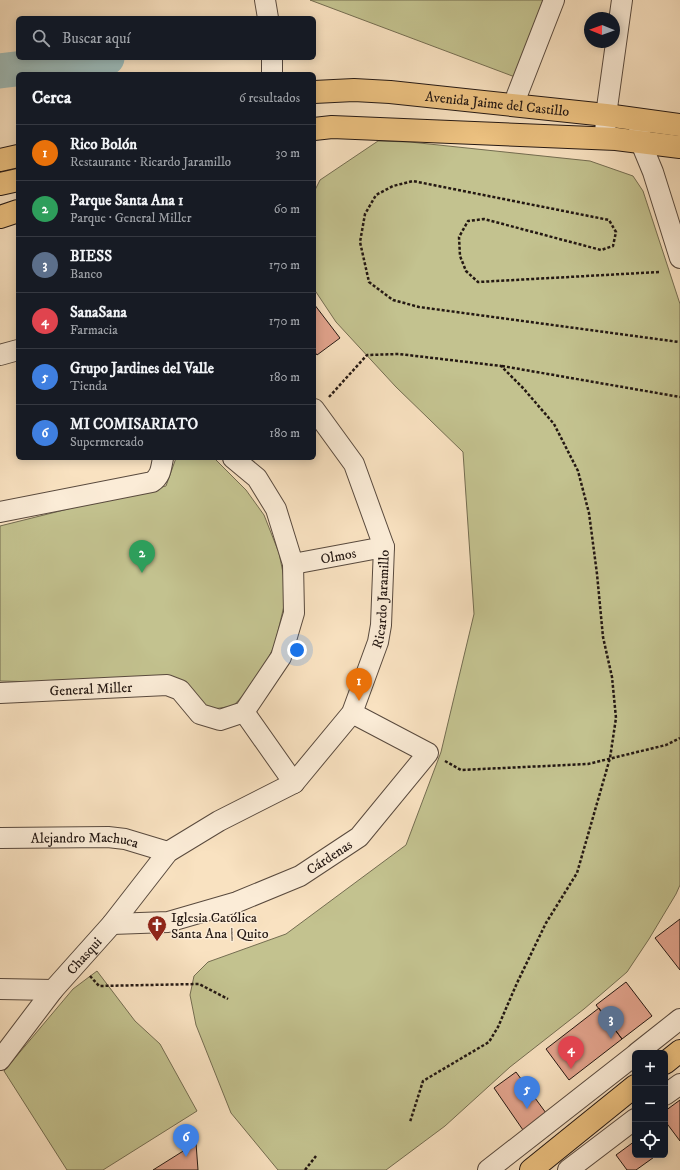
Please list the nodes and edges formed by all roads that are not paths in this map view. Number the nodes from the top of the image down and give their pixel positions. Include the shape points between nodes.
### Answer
1 (266, 0) edge
2 (554, 0) edge
3 (622, 0) edge
4 (268, 16) edge
5 (272, 60) edge
6 (272, 72) edge
7 (316, 92) edge
8 (515, 105) junction
9 (606, 115) junction
10 (638, 119) junction
11 (680, 125) edge
12 (316, 129) edge
13 (605, 138) junction
14 (642, 143) junction
15 (680, 147) edge
16 (16, 156) edge
17 (0, 160) edge
18 (16, 180) edge
19 (0, 184) edge
20 (16, 212) edge
21 (0, 217) edge
22 (680, 258) edge
23 (16, 351) edge
24 (0, 355) edge
25 (316, 411) edge
26 (163, 460) edge
27 (235, 460) edge
28 (0, 512) edge
29 (384, 547) junction
30 (293, 564) junction
31 (0, 693) edge
32 (244, 712) junction
33 (352, 713) junction
34 (294, 783) junction
35 (0, 838) edge
36 (168, 852) junction
37 (112, 924) junction
38 (0, 989) edge
39 (52, 990) junction
40 (680, 1019) edge
41 (641, 1050) edge
42 (680, 1051) edge
43 (632, 1057) edge
44 (0, 1060) edge
45 (668, 1061) edge
46 (680, 1084) edge
47 (632, 1088) edge
48 (668, 1093) edge
49 (632, 1121) edge
50 (488, 1170) edge
51 (531, 1170) edge
52 (568, 1170) edge

1 - 4 street
2 - 8 street
3 - 9 street
5 - 6 street
7 - 8 main road, Avenida Jaime del Castillo via 390,92
8 - 9 main road, Avenida Jaime del Castillo
9 - 10 main road, Avenida Jaime del Castillo
9 - 13 street
10 - 11 main road, Avenida Jaime del Castillo
10 - 14 street
12 - 13 main road, Avenida Jaime del Castillo via 332,127
13 - 14 main road, Avenida Jaime del Castillo
14 - 15 main road, Avenida Jaime del Castillo
14 - 22 street
16 - 17 main road
18 - 19 main road
20 - 21 main road
23 - 24 street
25 - 29 street, Ricardo Jaramillo via 354,464
26 - 28 street via 157,478 152,482
27 - 30 street via 257,478 276,509
29 - 30 street, Olmos
29 - 33 street, Ricardo Jaramillo via 378,642
30 - 32 street via 294,614 281,657
31 - 32 street, General Miller via 167,685 180,690 200,714 220,720
32 - 34 street
33 - 34 street, Ricardo Jaramillo
33 - 37 street, Cárdenas via 428,753 359,837 300,876 237,902 168,922
34 - 36 street, Ricardo Jaramillo via 219,821
35 - 36 street, Alejandro Machuca via 108,836
36 - 37 street, Chasqui
37 - 39 street, Chasqui
38 - 39 street
39 - 44 street, Chasqui
40 - 41 street
42 - 45 main road
43 - 50 street
46 - 48 street
47 - 51 main road
49 - 52 street

